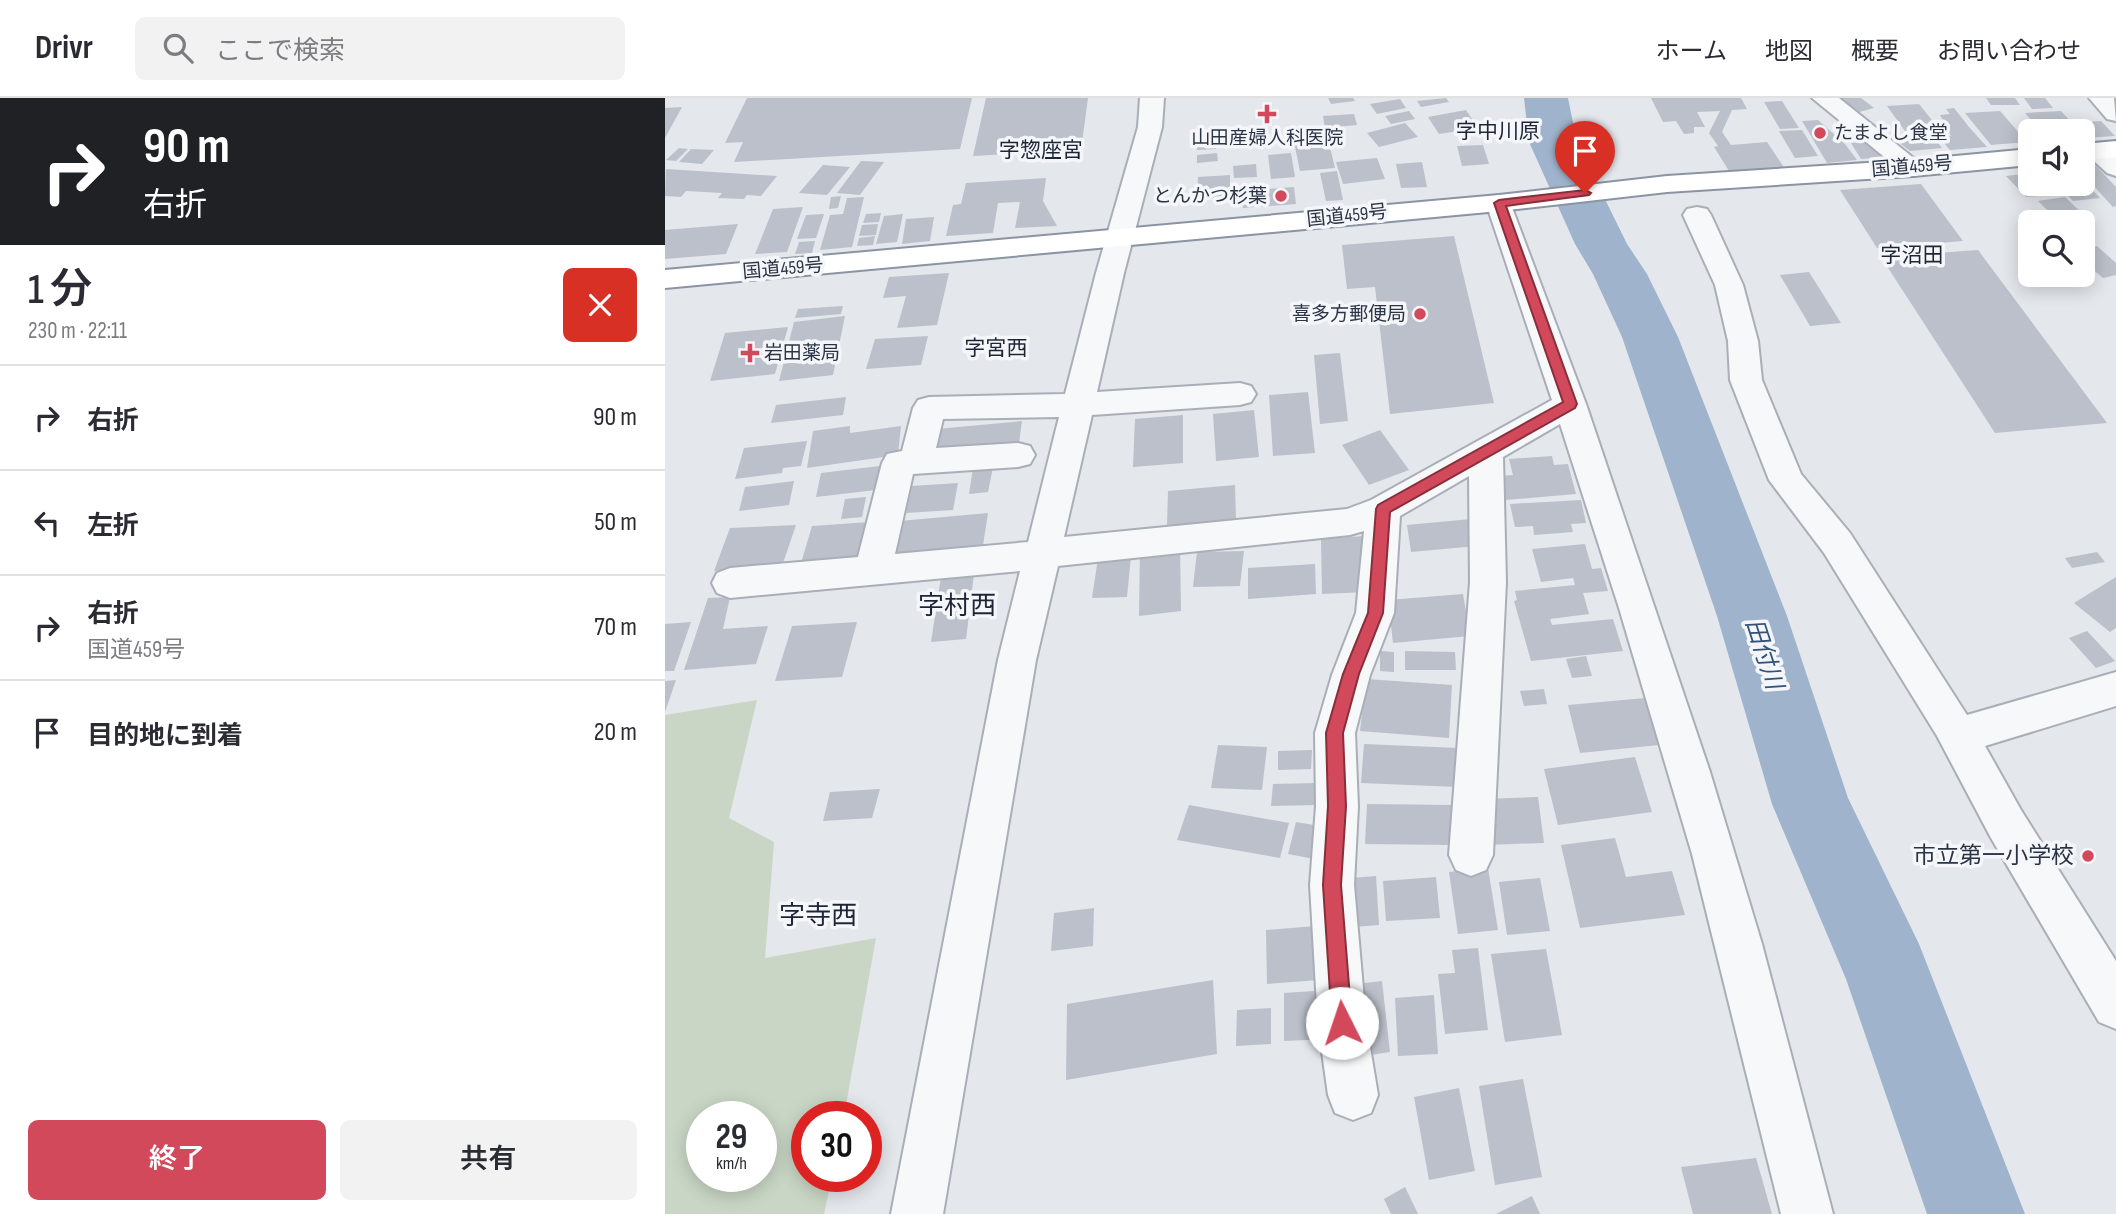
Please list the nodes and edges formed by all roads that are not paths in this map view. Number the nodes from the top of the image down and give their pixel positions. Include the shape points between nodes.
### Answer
1 (1152, 98) edge
2 (1824, 98) edge
3 (2101, 98) edge
4 (2116, 114) edge
5 (2098, 150) edge
6 (2018, 158) edge
7 (1913, 168) junction
8 (2116, 169) edge
9 (1515, 201) junction
10 (1697, 215) dead end
11 (1121, 239) junction
12 (665, 279) edge
13 (1240, 394) dead end
14 (1570, 404) junction
15 (1077, 405) junction
16 (1486, 452) junction
17 (1018, 455) dead end
18 (916, 462) junction
19 (1383, 509) junction
20 (1042, 555) junction
21 (873, 570) junction
22 (730, 583) dead end
23 (2116, 689) edge
24 (1957, 736) junction
25 (1471, 855) dead end
26 (2116, 1004) edge
27 (1353, 1095) dead end
28 (917, 1214) edge
29 (1807, 1214) edge

1 - 11 street via 1150,127
2 - 7 street
3 - 4 street
5 - 8 street
6 - 7 highway, 国道459号
7 - 9 highway, 国道459号 via 1667,184
9 - 11 highway, 国道459号
9 - 14 street
10 - 24 street via 1729,285 1743,341 1746,380 1786,480 1837,542
11 - 12 highway, 国道459号
11 - 15 street
13 - 15 street
14 - 16 street
14 - 29 street via 1714,856
15 - 18 street via 929,408
15 - 20 street
16 - 19 street
16 - 25 street via 1488,582
17 - 18 street
18 - 21 street via 899,463
19 - 20 street via 1350,522
19 - 27 street via 1375,613 1335,733 1332,885 1342,1023
20 - 21 street
20 - 28 street via 1017,660
21 - 22 street
23 - 24 street
24 - 26 street

